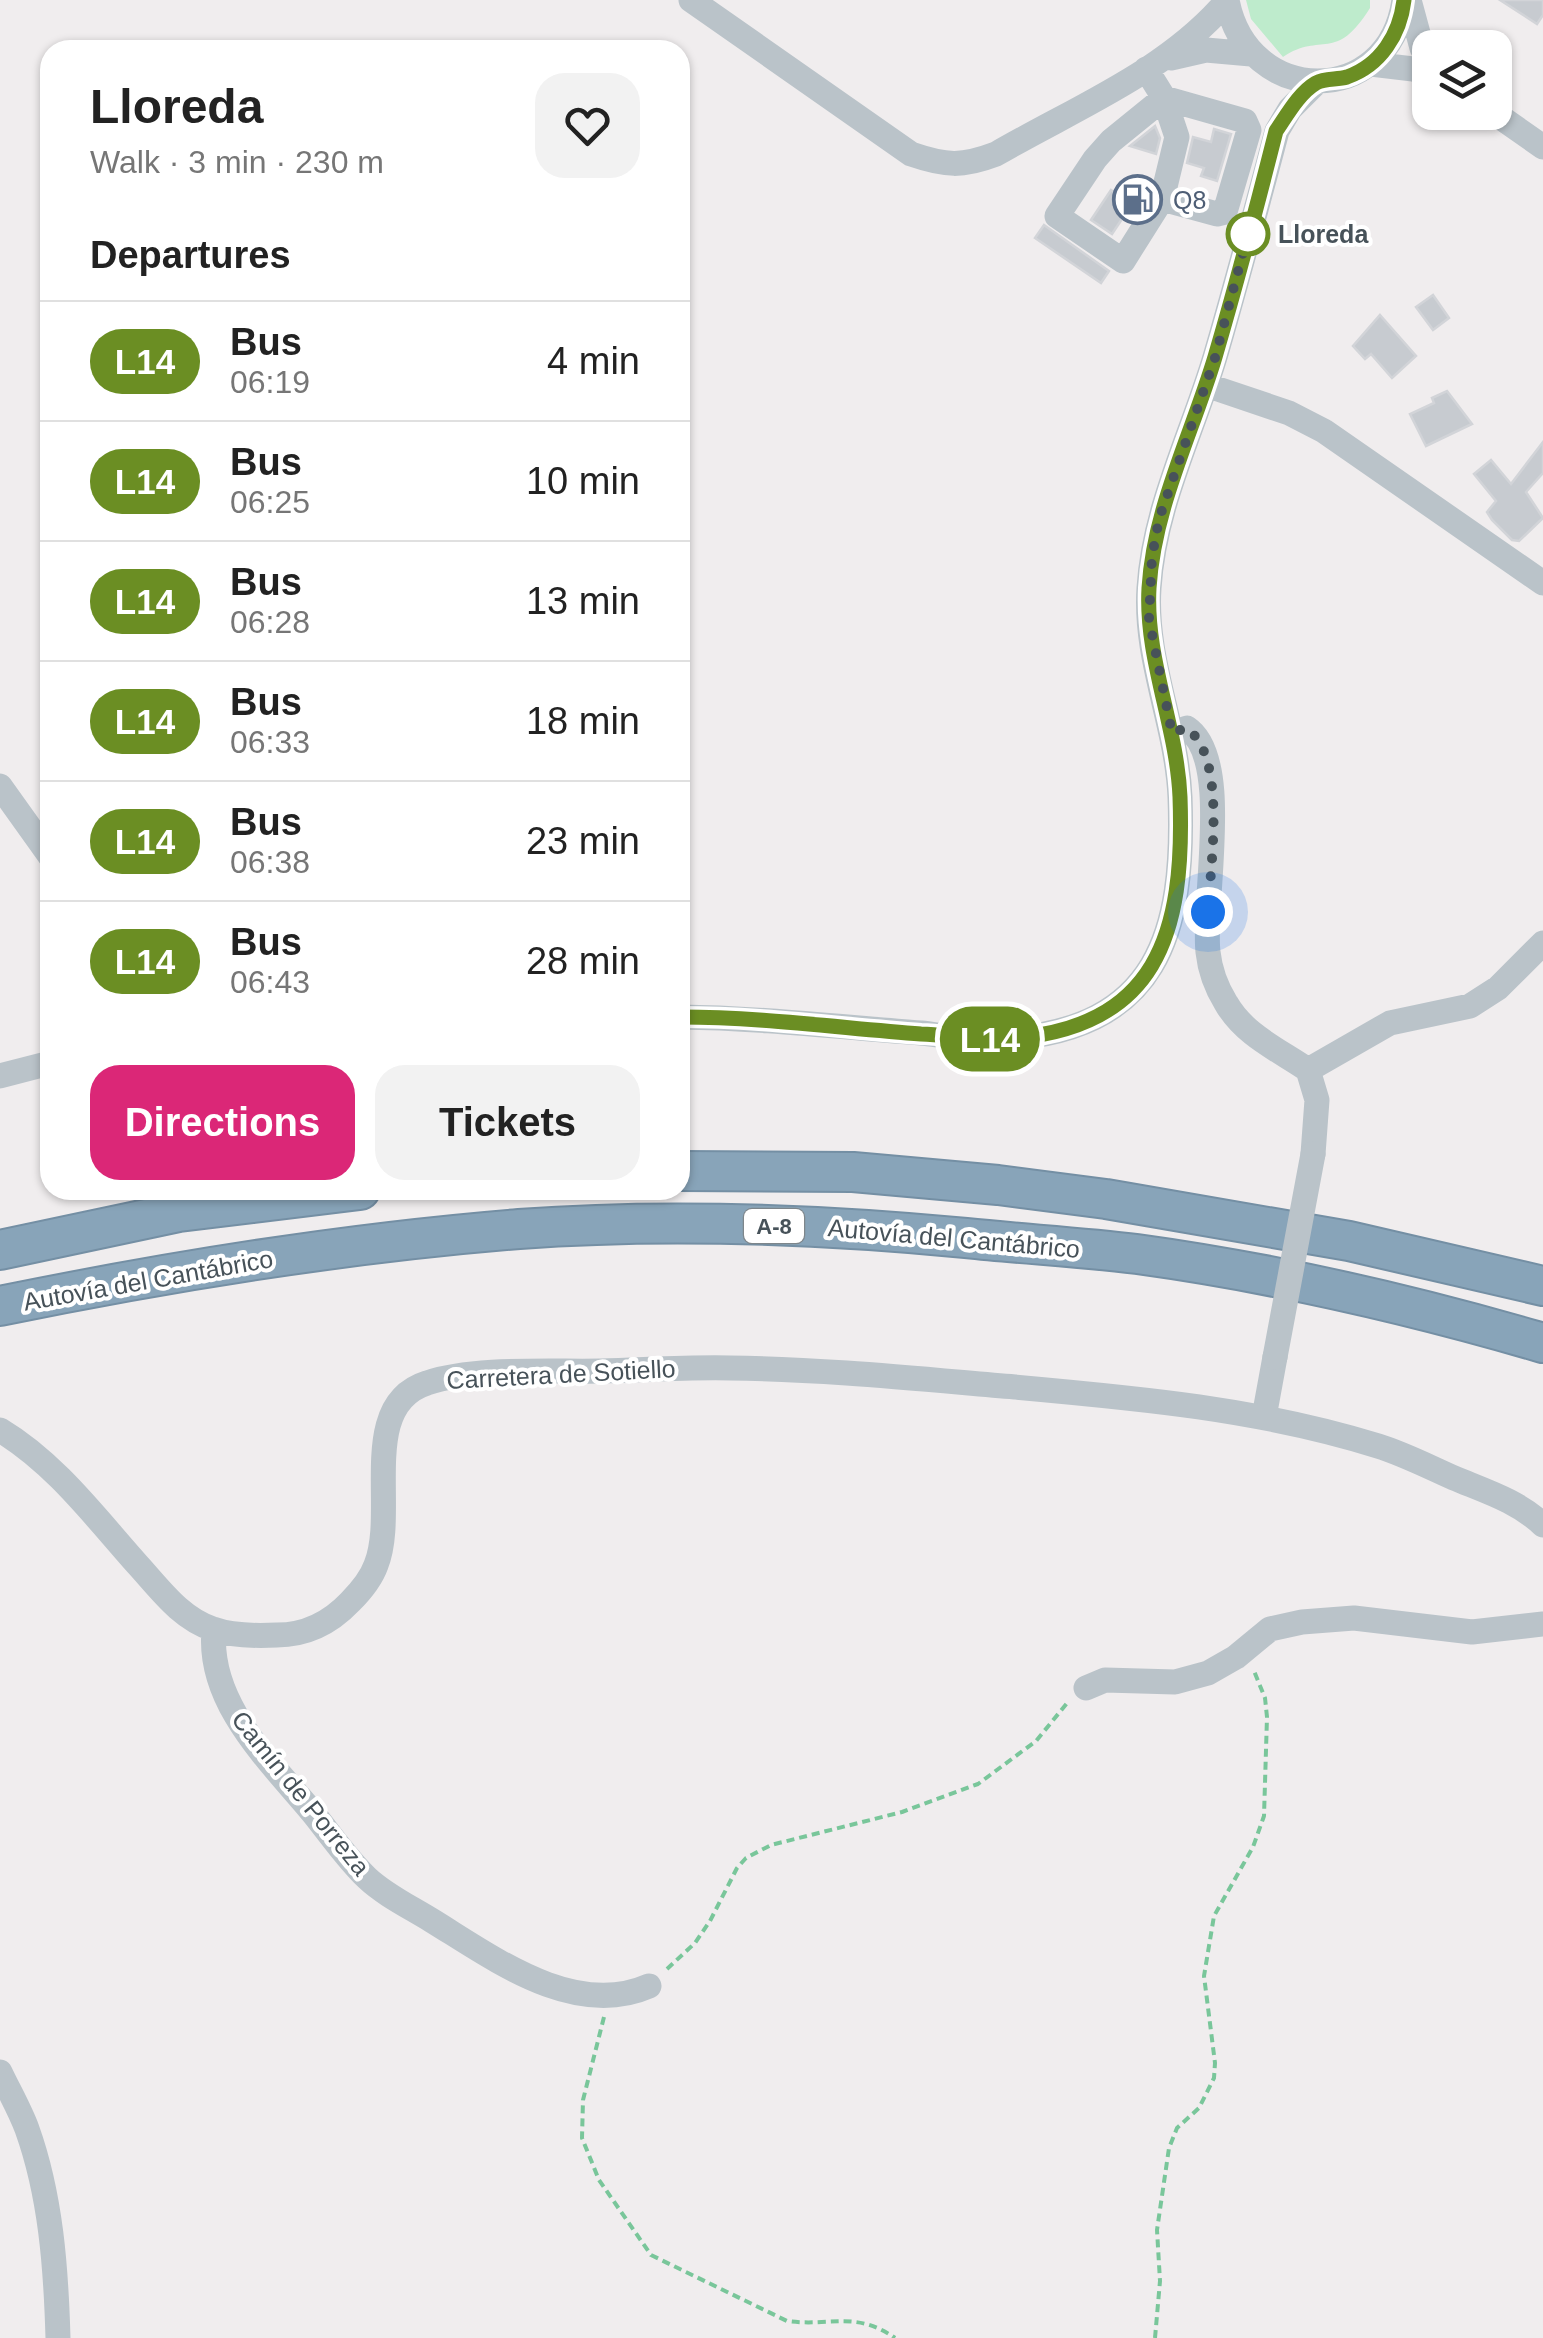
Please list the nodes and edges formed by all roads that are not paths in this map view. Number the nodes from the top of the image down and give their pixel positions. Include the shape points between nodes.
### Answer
1 (691, 0) edge
2 (1407, 0) edge
3 (1227, 1) edge
4 (1416, 30) edge
5 (1260, 62) junction
6 (1156, 64) junction
7 (1371, 64) junction
8 (1412, 68) edge
9 (1317, 82) junction
10 (1164, 98) junction
11 (1512, 125) edge
12 (1276, 131) junction
13 (1543, 146) edge
14 (1162, 199) junction
15 (1206, 385) junction
16 (1543, 584) edge
17 (1172, 733) junction
18 (0, 786) edge
19 (40, 842) edge
20 (1543, 943) edge
21 (690, 1018) edge
22 (40, 1066) edge
23 (1308, 1070) junction
24 (0, 1076) edge
25 (690, 1171) edge
26 (278, 1200) edge
27 (0, 1250) edge
28 (1543, 1286) edge
29 (0, 1306) edge
30 (1543, 1343) edge
31 (1264, 1417) junction
32 (0, 1430) edge
33 (1543, 1525) edge
34 (1543, 1624) edge
35 (214, 1630) junction
36 (1086, 1688) road end
37 (649, 1986) road end
38 (0, 2072) edge
39 (58, 2338) edge

1 - 6 street via 911,154 938,164 968,165 996,154
2 - 4 street
2 - 7 street via 1402,22
3 - 5 street via 1234,28
3 - 6 street via 1199,33
5 - 6 street via 1206,50
5 - 9 street via 1292,79
5 - 12 street
6 - 10 street
7 - 8 street
7 - 9 street
9 - 12 street
10 - 14 street via 1177,138
10 - 14 street via 1245,121 1250,130 1225,212
10 - 14 street via 1094,159 1057,216 1123,261
11 - 13 street
12 - 15 street
15 - 16 street via 1324,431
15 - 17 street via 1152,557 1149,619
17 - 21 street via 1180,793 1172,920 1154,965 1124,1000 1095,1020 1001,1040
17 - 23 street via 1186,728 1195,734 1213,796 1212,974 1251,1034
18 - 19 street
20 - 23 street via 1470,1006 1390,1024
22 - 24 street
23 - 31 street, bridge via 1317,1100 1313,1154
25 - 28 highway, A-8 via 853,1172 1088,1196 1349,1241
26 - 27 highway via 179,1212
29 - 30 highway, Autovía del Cantábrico / A-8 via 359,1246 522,1229 848,1227 1138,1254 1348,1292
31 - 33 street, Carretera de Sotiello via 1411,1458 1514,1503
31 - 35 street, Carretera de Sotiello via 1146,1399 806,1371 436,1380 412,1387 390,1412 382,1544 362,1590 311,1631 250,1636
32 - 35 street, Carretera de Sotiello via 47,1464 178,1610
34 - 36 street via 1449,1632 1336,1619 1270,1629 1208,1673 1175,1682 1105,1680
35 - 37 street, Camín de Porreza via 215,1664 231,1709 367,1878 541,1982 609,1997
38 - 39 street via 27,2127 45,2190

